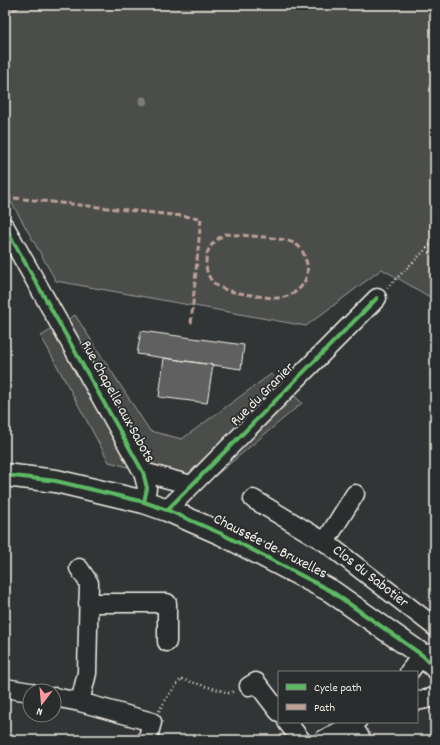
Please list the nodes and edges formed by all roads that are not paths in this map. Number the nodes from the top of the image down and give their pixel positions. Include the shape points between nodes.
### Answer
1 (5, 227) edge
2 (377, 298) road end
3 (143, 472) junction
4 (5, 475) edge
5 (191, 485) junction
6 (355, 494) dead end
7 (253, 499) dead end
8 (144, 502) junction
9 (167, 510) junction
10 (324, 542) junction
11 (79, 568) dead end
12 (88, 603) junction
13 (435, 628) edge
14 (167, 642) dead end
15 (425, 662) edge
16 (249, 686) road end
17 (5, 688) edge
18 (22, 691) edge
19 (435, 697) edge
20 (62, 699) edge
21 (418, 701) edge
22 (80, 702) junction
23 (278, 711) edge
24 (288, 723) edge
25 (354, 724) edge
26 (150, 730) road end
27 (301, 740) edge
28 (323, 740) edge
29 (362, 740) edge

1 - 3 street, Rue Chapelle aux Sabots
2 - 5 street, Rue du Granier
3 - 5 street
3 - 8 street, Rue Chapelle aux Sabots via 146,488
4 - 8 main road, Chaussée de Bruxelles via 56,481
5 - 9 street, Rue du Granier
6 - 10 street, Clos du Sabotier
7 - 10 street, Clos du Sabotier
8 - 9 main road, Chaussée de Bruxelles
9 - 15 main road, Chaussée de Bruxelles via 222,534 331,591
10 - 13 street, Clos du Sabotier
11 - 12 street via 89,583
12 - 14 street via 167,603
12 - 22 street via 87,673
16 - 23 street via 256,682
17 - 18 street
19 - 21 street
20 - 22 street
22 - 26 street
24 - 27 street
25 - 28 street
25 - 29 street

